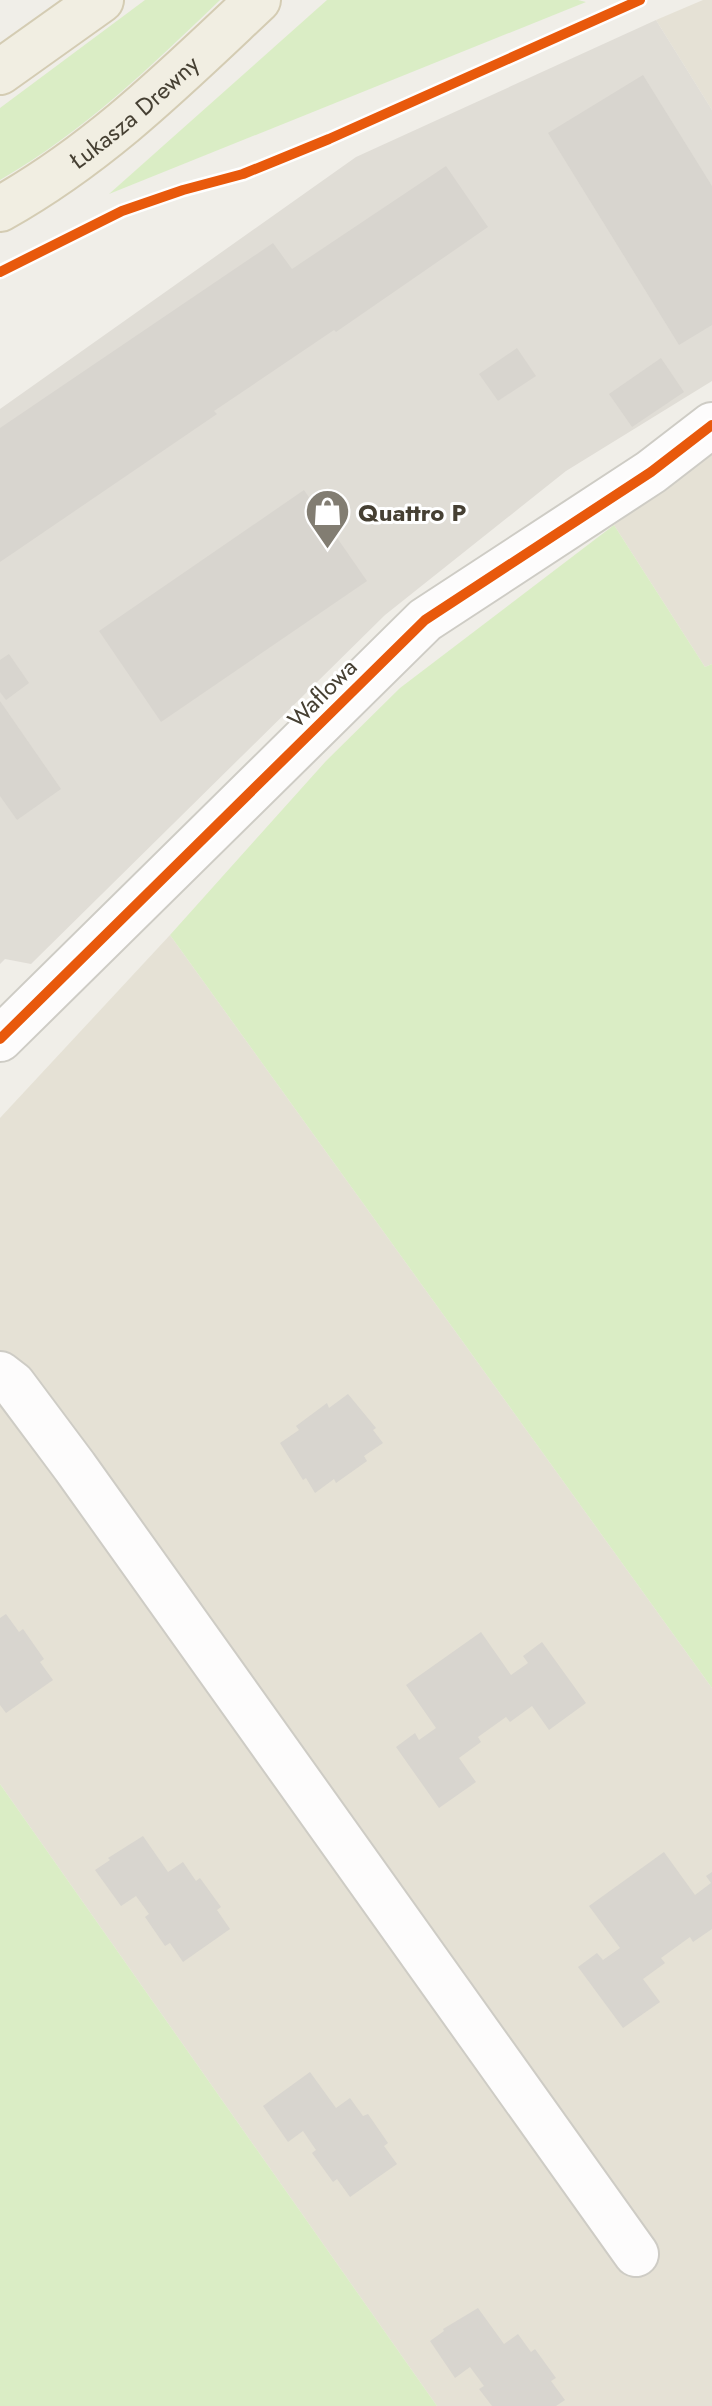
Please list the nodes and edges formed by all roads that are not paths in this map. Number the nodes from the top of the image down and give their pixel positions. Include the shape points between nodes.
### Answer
1 (101, 0) edge
2 (258, 0) edge
3 (0, 72) edge
4 (0, 209) edge
5 (712, 425) edge
6 (0, 1039) edge
7 (0, 1374) edge
8 (636, 2254) dead end

1 - 3 main road
2 - 4 main road, Łukasza Drewny via 97,146
5 - 6 street, Waflowa via 651,472 425,620
7 - 8 street via 75,1467

